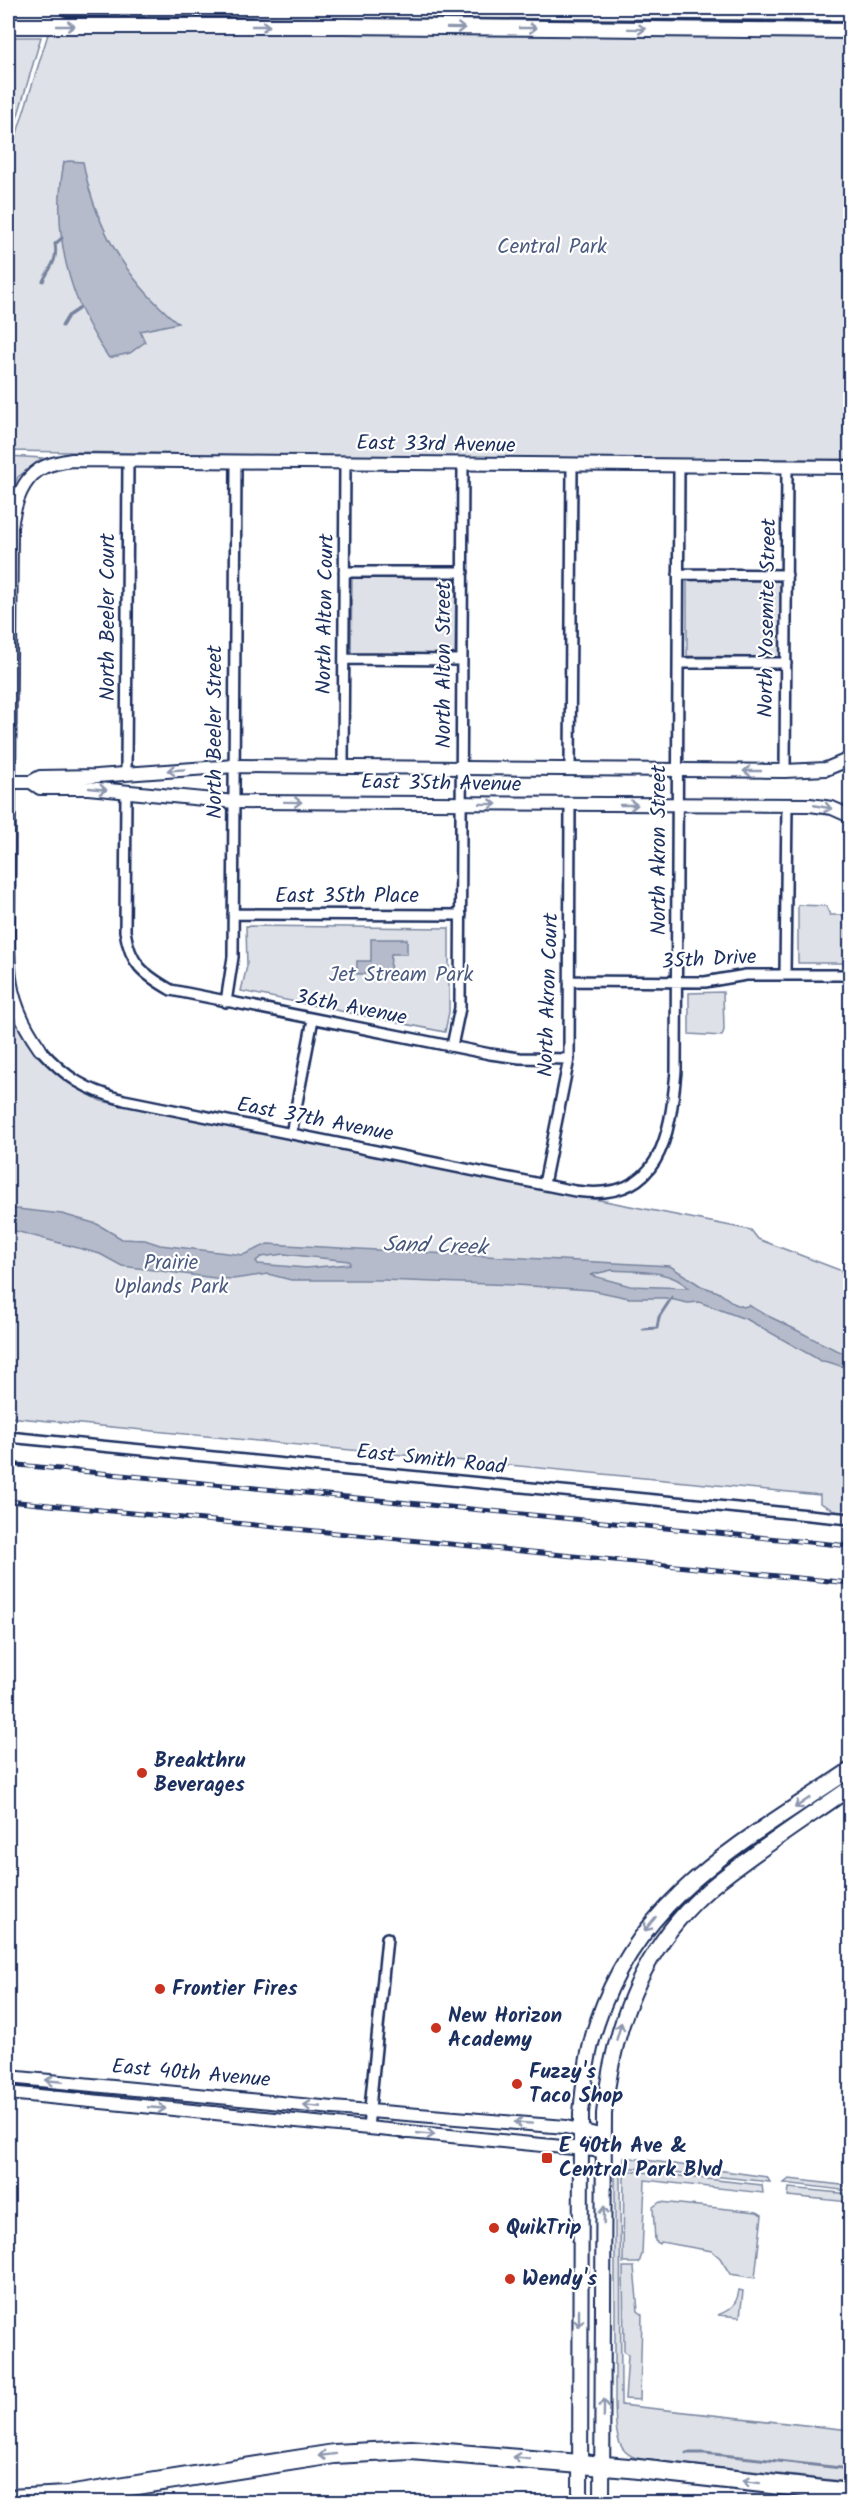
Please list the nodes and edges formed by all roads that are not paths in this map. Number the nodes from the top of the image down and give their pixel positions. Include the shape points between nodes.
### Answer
1 (66, 8) edge
2 (118, 8) edge
3 (344, 9) edge
4 (579, 10) edge
5 (850, 13) edge
6 (8, 26) edge
7 (118, 26) junction
8 (578, 28) junction
9 (850, 31) edge
10 (128, 460) junction
11 (236, 462) junction
12 (345, 463) junction
13 (463, 464) junction
14 (572, 466) junction
15 (679, 466) junction
16 (787, 467) junction
17 (850, 467) edge
18 (344, 572) junction
19 (463, 572) junction
20 (678, 574) junction
21 (787, 575) junction
22 (344, 659) junction
23 (462, 660) junction
24 (678, 663) junction
25 (786, 663) junction
26 (850, 759) edge
27 (235, 766) junction
28 (343, 766) junction
29 (462, 768) junction
30 (570, 769) junction
31 (677, 770) junction
32 (785, 771) junction
33 (126, 774) junction
34 (10, 782) junction
35 (31, 782) junction
36 (126, 792) junction
37 (235, 802) junction
38 (461, 804) junction
39 (570, 805) junction
40 (787, 805) junction
41 (677, 806) junction
42 (850, 816) edge
43 (233, 914) junction
44 (460, 915) junction
45 (785, 974) junction
46 (850, 975) edge
47 (569, 981) junction
48 (676, 982) junction
49 (226, 1002) junction
50 (313, 1019) junction
51 (452, 1046) junction
52 (40, 1050) joint
53 (569, 1059) junction
54 (291, 1134) junction
55 (544, 1184) junction
56 (597, 1194) joint
57 (8, 1437) edge
58 (850, 1519) edge
59 (850, 1770) edge
60 (850, 1788) edge
61 (387, 1938) dead end
62 (8, 2076) edge
63 (101, 2085) junction
64 (8, 2093) edge
65 (99, 2103) junction
66 (370, 2111) junction
67 (368, 2128) junction
68 (581, 2130) junction
69 (604, 2136) junction
70 (580, 2149) junction
71 (604, 2151) junction
72 (579, 2464) junction
73 (602, 2466) junction
74 (850, 2493) edge
75 (8, 2499) edge
76 (580, 2502) edge
77 (602, 2502) edge

1 - 2 main road
2 - 3 main road
2 - 7 street
3 - 4 main road
4 - 5 main road
4 - 8 street
6 -> 7 main road
7 -> 8 main road
8 -> 9 main road
10 - 11 street, East 33rd Avenue
10 - 33 street, North Beeler Court
10 - 34 street, East 33rd Avenue via 71,460 42,467 27,482 13,510
11 - 12 street, East 33rd Avenue
11 - 27 street, North Beeler Street
12 - 13 street, East 33rd Avenue
12 - 18 street, North Alton Court
13 - 14 street, East 33rd Avenue
13 - 19 street, North Alton Street
14 - 15 street, East 33rd Avenue
14 - 30 street
15 - 16 street, East 33rd Avenue
15 - 20 street, North Akron Street
16 - 17 street, East 33rd Avenue
16 - 21 street, North Yosemite Street
18 - 19 street
18 - 22 street, North Alton Court
19 - 23 street, North Alton Street
20 - 21 street
20 - 24 street, North Akron Street
21 - 25 street, North Yosemite Street
22 - 23 street
22 - 28 street, North Alton Court
23 - 29 street, North Alton Street
24 - 25 street
24 - 31 street, North Akron Street
25 - 32 street, North Yosemite Street
26 - 32 street, East 35th Avenue via 826,769
27 - 28 street, East 35th Avenue
27 -> 33 street, East 35th Avenue
27 - 37 street, North Beeler Street
28 - 29 street, East 35th Avenue
29 - 30 street, East 35th Avenue
29 - 38 street, North Alton Street
30 - 31 street, East 35th Avenue
32 -> 31 street, East 35th Avenue
31 - 41 street, North Akron Street
33 - 35 street, East 35th Avenue via 40,777
34 - 35 street, East 35th Avenue
34 - 52 street via 8,968 18,1013
35 -> 36 street, East 35th Avenue via 40,788
36 - 37 street, East 35th Avenue
36 - 49 street, 36th Avenue via 128,948 149,978 171,990
37 -> 38 street, East 35th Avenue
37 - 43 street, North Beeler Street
38 -> 39 street, East 35th Avenue
38 - 44 street, North Alton Street
39 -> 41 street, East 35th Avenue
39 - 47 street, North Akron Court
40 - 41 street, East 35th Avenue
40 -> 42 street, East 35th Avenue via 823,806
40 - 45 street
41 - 48 street, North Akron Street
43 - 44 street, East 35th Place
43 - 49 street, North Beeler Street via 233,957
44 - 51 street, North Alton Street via 460,1008
45 - 46 street, 35th Drive
45 - 48 street, 35th Drive
47 - 48 street, 35th Drive
47 - 53 street, North Akron Court
48 - 56 street, North Akron Street via 673,1097 660,1153 650,1168 624,1189
49 - 50 street, 36th Avenue
50 - 51 street, 36th Avenue
50 - 54 street
51 - 53 street, 36th Avenue via 509,1057
52 - 54 street, East 37th Avenue via 75,1082 99,1093
53 - 55 street, North Akron Court
54 - 55 street, East 37th Avenue
55 - 56 street, East 37th Avenue
57 - 58 street, East Smith Road
59 -> 68 main road via 712,1865 646,1928 618,1974 598,2021 586,2066
69 -> 60 main road via 606,2094 617,2036 635,1988 664,1941 720,1880
61 - 66 street
63 -> 62 street, East 40th Avenue
63 - 65 street
66 -> 63 street, East 40th Avenue
64 - 65 street, East 40th Avenue
65 -> 67 street, East 40th Avenue
66 - 67 street
68 -> 66 street, East 40th Avenue
67 -> 70 street, East 40th Avenue
68 - 69 street, East 40th Avenue
68 - 70 main road
69 - 71 main road
70 - 71 street, East 40th Avenue
70 -> 72 main road
73 -> 71 main road
72 - 73 highway
72 -> 75 highway via 434,2451 361,2452 67,2496
72 - 76 main road
74 -> 73 highway
73 - 77 main road

